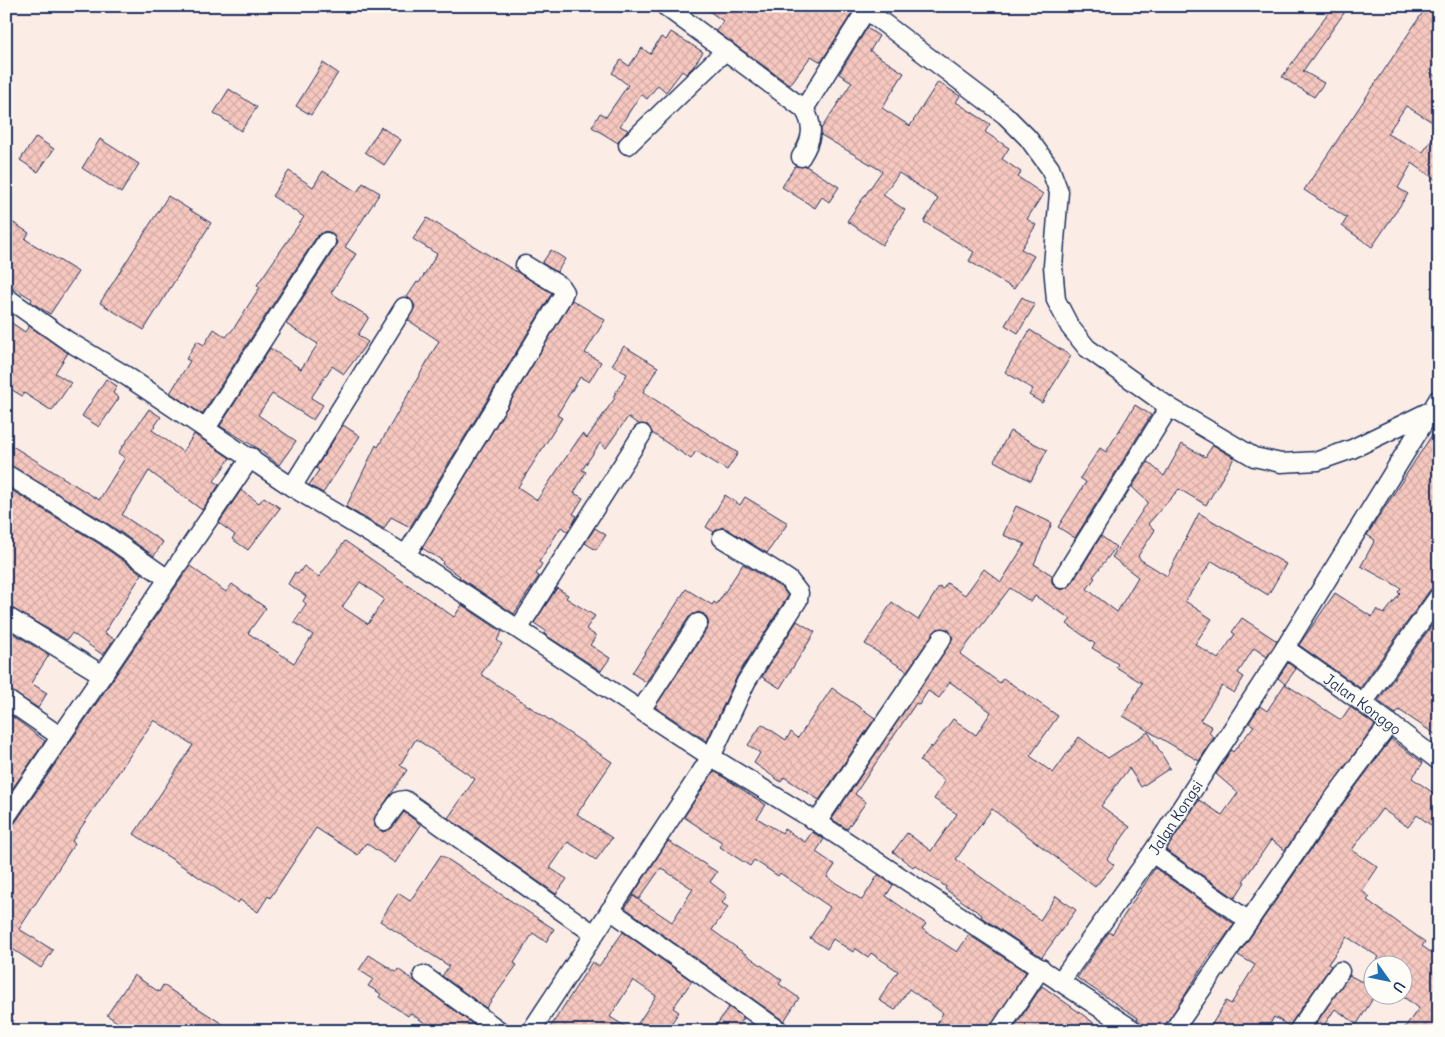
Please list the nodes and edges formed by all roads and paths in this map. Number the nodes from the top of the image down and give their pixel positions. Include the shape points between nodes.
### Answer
1 (665, 6) edge
2 (863, 8) edge
3 (726, 50) junction
4 (804, 109) junction
5 (628, 145) dead end
6 (801, 157) dead end
7 (326, 242) dead end
8 (525, 264) dead end
9 (6, 297) edge
10 (404, 307) dead end
11 (1434, 404) edge
12 (1169, 407) junction
13 (206, 428) junction
14 (642, 434) dead end
15 (251, 457) junction
16 (6, 474) edge
17 (292, 486) junction
18 (722, 538) dead end
19 (406, 555) junction
20 (168, 579) junction
21 (1062, 579) dead end
22 (1439, 596) edge
23 (6, 616) edge
24 (698, 623) dead end
25 (519, 628) junction
26 (942, 638) dead end
27 (1285, 648) junction
28 (102, 675) junction
29 (6, 699) edge
30 (1363, 703) junction
31 (641, 710) junction
32 (1390, 723) junction
33 (61, 737) junction
34 (1435, 751) edge
35 (711, 757) junction
36 (6, 817) edge
37 (384, 821) dead end
38 (817, 822) junction
39 (1152, 853) junction
40 (610, 910) junction
41 (1249, 921) junction
42 (594, 934) junction
43 (1041, 968) junction
44 (1340, 971) dead end
45 (423, 975) dead end
46 (1060, 982) junction
47 (500, 1031) edge
48 (530, 1031) edge
49 (780, 1031) edge
50 (999, 1031) edge
51 (1135, 1031) edge
52 (1173, 1031) edge
53 (1298, 1031) edge

1 - 3 street
2 - 4 street
2 - 12 street via 1005,115 1045,160 1058,192 1053,266 1056,300 1070,327 1087,348
3 - 4 street
3 - 5 street
4 - 6 street via 812,127
7 - 13 street
8 - 19 street via 560,286 564,292 562,297
9 - 13 street via 68,341
10 - 17 street
11 - 12 street via 1352,449 1318,461 1281,463 1254,457
11 - 27 street, Jalan Kongsi
12 - 21 street
13 - 15 street
14 - 25 street
15 - 17 street
15 - 20 street
16 - 20 street via 104,534
17 - 19 street
18 - 35 street via 789,580 799,593 798,600 746,682
19 - 25 street
20 - 28 street
22 - 30 street
23 - 28 street
24 - 31 street
25 - 31 street
26 - 38 street
27 - 30 street, Jalan Konggo
27 - 39 street, Jalan Kongsi
28 - 33 street
29 - 33 street
30 - 32 street, Jalan Konggo
31 - 35 street
32 - 34 street, Jalan Konggo
32 - 41 street
33 - 36 street
35 - 38 street
35 - 40 street
37 - 42 street via 399,801 405,800
38 - 43 street
39 - 41 street
39 - 46 street, Jalan Kongsi
40 - 42 street
40 - 49 street
41 - 52 street
42 - 48 street
43 - 46 street
43 - 50 street
44 - 53 street
45 - 47 street
46 - 51 street

